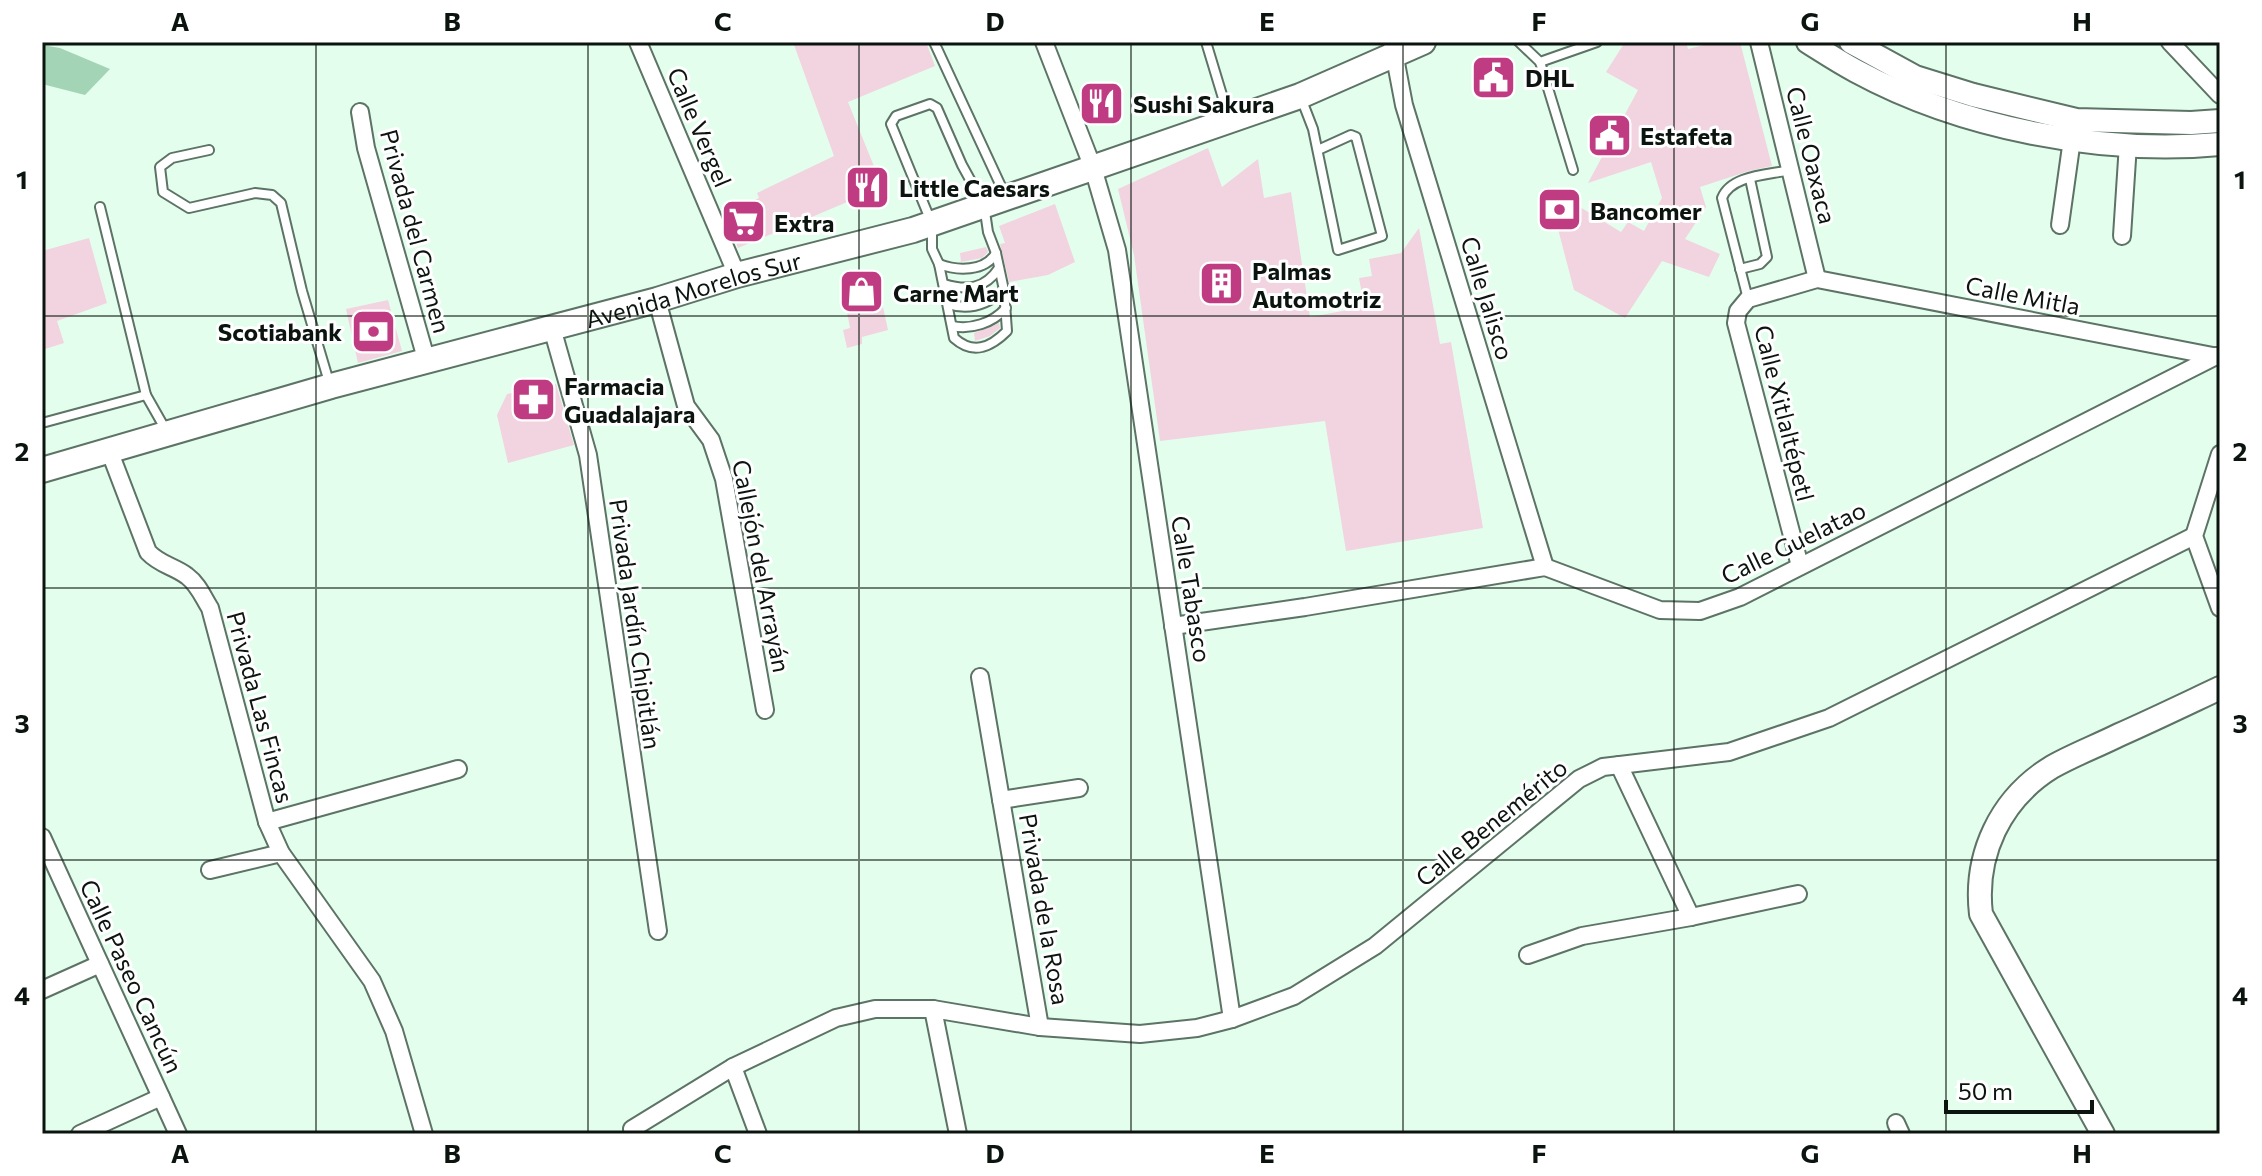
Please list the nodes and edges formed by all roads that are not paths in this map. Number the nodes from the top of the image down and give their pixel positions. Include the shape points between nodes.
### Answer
1 (638, 42) edge
2 (934, 42) edge
3 (1044, 42) edge
4 (1206, 42) edge
5 (1423, 42) edge
6 (1519, 42) edge
7 (1597, 42) edge
8 (1759, 42) edge
9 (1808, 42) edge
10 (1851, 42) edge
11 (2170, 42) edge
12 (1394, 47) edge
13 (1540, 62) junction
14 (2220, 95) edge
15 (1300, 96) junction
16 (360, 112) dead end
17 (1229, 119) junction
18 (2220, 121) edge
19 (2074, 130) junction
20 (2128, 144) junction
21 (2220, 144) edge
22 (209, 150) dead end
23 (1318, 150) junction
24 (1093, 168) junction
25 (1573, 170) dead end
26 (1791, 170) junction
27 (1750, 179) junction
28 (995, 201) junction
29 (100, 207) dead end
30 (932, 224) junction
31 (2060, 225) dead end
32 (2122, 236) dead end
33 (996, 253) junction
34 (939, 264) junction
35 (999, 268) junction
36 (1740, 269) junction
37 (737, 275) junction
38 (1817, 279) junction
39 (944, 284) junction
40 (1004, 290) junction
41 (1748, 299) junction
42 (657, 300) junction
43 (948, 304) junction
44 (1006, 308) junction
45 (952, 326) junction
46 (552, 328) junction
47 (2218, 356) edge
48 (427, 362) junction
49 (331, 386) junction
50 (146, 395) junction
51 (42, 423) edge
52 (167, 432) junction
53 (109, 450) junction
54 (2220, 454) edge
55 (42, 470) edge
56 (2194, 536) junction
57 (1800, 566) junction
58 (1545, 567) junction
59 (2220, 608) edge
60 (1173, 626) junction
61 (980, 677) dead end
62 (2220, 688) edge
63 (765, 710) dead end
64 (1619, 765) junction
65 (458, 769) dead end
66 (1079, 788) dead end
67 (1001, 800) junction
68 (267, 822) junction
69 (42, 837) edge
70 (281, 853) junction
71 (210, 870) dead end
72 (1798, 894) dead end
73 (1691, 917) junction
74 (658, 931) dead end
75 (1528, 955) dead end
76 (100, 964) junction
77 (42, 990) edge
78 (933, 1009) junction
79 (1232, 1019) junction
80 (1040, 1027) junction
81 (733, 1067) junction
82 (161, 1097) junction
83 (80, 1134) edge
84 (178, 1134) edge
85 (424, 1134) edge
86 (634, 1134) edge
87 (758, 1134) edge
88 (958, 1134) edge
89 (2103, 1134) edge

1 - 37 street, Calle Vergel
2 - 28 lane
3 - 24 street, Calle Tabasco
4 - 17 lane
5 - 12 main road, Avenida Morelos Sur
6 - 13 lane
7 - 13 lane
8 - 26 street, Calle Oaxaca
9 - 19 street via 1907,95 1967,116
10 - 19 street via 1915,77
11 - 14 street
12 - 15 main road, Avenida Morelos Sur
12 - 58 street, Calle Jalisco via 1404,105
13 - 25 lane
15 - 17 main road, Avenida Morelos Sur
15 - 23 lane
16 - 48 street, Privada del Carmen
17 - 24 main road, Avenida Morelos Sur
18 - 19 street
19 - 20 street
19 - 31 street
20 - 21 street
20 - 32 street
22 - 49 lane via 172,158 160,167 163,192 189,208 255,193 272,195 281,203
23 - 23 lane via 1351,135 1360,142 1382,236 1338,250
24 - 28 main road, Avenida Morelos Sur
24 - 60 street, Calle Tabasco via 1117,250
26 - 27 lane
26 - 38 street, Calle Oaxaca
27 - 36 lane via 1726,188 1722,198
27 - 36 lane via 1767,257
28 - 30 main road, Avenida Morelos Sur
28 - 30 lane via 962,165 937,108 930,104 896,116 891,124
28 - 33 lane via 988,232
29 - 50 lane
30 - 34 lane via 932,249
30 - 37 main road, Avenida Morelos Sur
33 - 34 lane via 991,261 955,271
33 - 35 lane
34 - 39 lane
35 - 39 lane via 980,285
35 - 40 lane
36 - 41 lane
37 - 42 main road, Avenida Morelos Sur
38 - 41 street, Calle Xitlaltépetl
38 - 47 street, Calle Mitla
39 - 43 lane
40 - 43 lane via 983,305
40 - 44 lane
41 - 57 street, Calle Xitlaltépetl via 1736,323
42 - 46 main road, Avenida Morelos Sur
42 - 63 street, Callejón del Arrayán via 686,406 711,440 724,479
43 - 45 lane
44 - 45 lane via 984,323
44 - 45 lane via 1007,331 995,343 976,349 962,345
46 - 48 main road, Avenida Morelos Sur
46 - 74 street, Privada Jardín Chipitlán via 588,455
47 - 57 street, Calle Guelatao
48 - 49 main road, Avenida Morelos Sur
49 - 52 main road, Avenida Morelos Sur
50 - 51 lane
50 - 52 lane
52 - 53 main road, Avenida Morelos Sur
53 - 55 main road, Avenida Morelos Sur
53 - 68 street, Privada Las Fincas via 148,552 186,576 210,608
54 - 56 street
56 - 59 street
56 - 64 street, Calle Benemérito via 1829,718 1729,752
57 - 58 street, Calle Guelatao via 1700,611 1660,610
58 - 60 street, Calle Guelatao
60 - 79 street, Calle Tabasco
61 - 67 street, Privada de la Rosa
62 - 89 street via 2051,768 1999,820 1983,854 1981,914
64 - 73 street
64 - 79 street, Calle Benemérito via 1579,779 1375,946 1294,996
65 - 68 street, Privada Las Fincas
66 - 67 street, Privada de la Rosa
67 - 80 street, Privada de la Rosa
68 - 70 street, Privada Las Fincas
69 - 76 street, Calle Paseo Cancún
70 - 71 street
70 - 85 street, Privada Las Fincas via 372,981 394,1031
72 - 73 street
73 - 75 street via 1582,936
76 - 77 street
76 - 82 street, Calle Paseo Cancún
78 - 80 street, Calle Benemérito
78 - 81 street, Calle Benemérito via 875,1009 836,1018
78 - 88 street
79 - 80 street, Calle Benemérito via 1140,1034
81 - 86 street, Calle Benemérito via 632,1129
81 - 87 street
82 - 83 street
82 - 84 street, Calle Paseo Cancún

